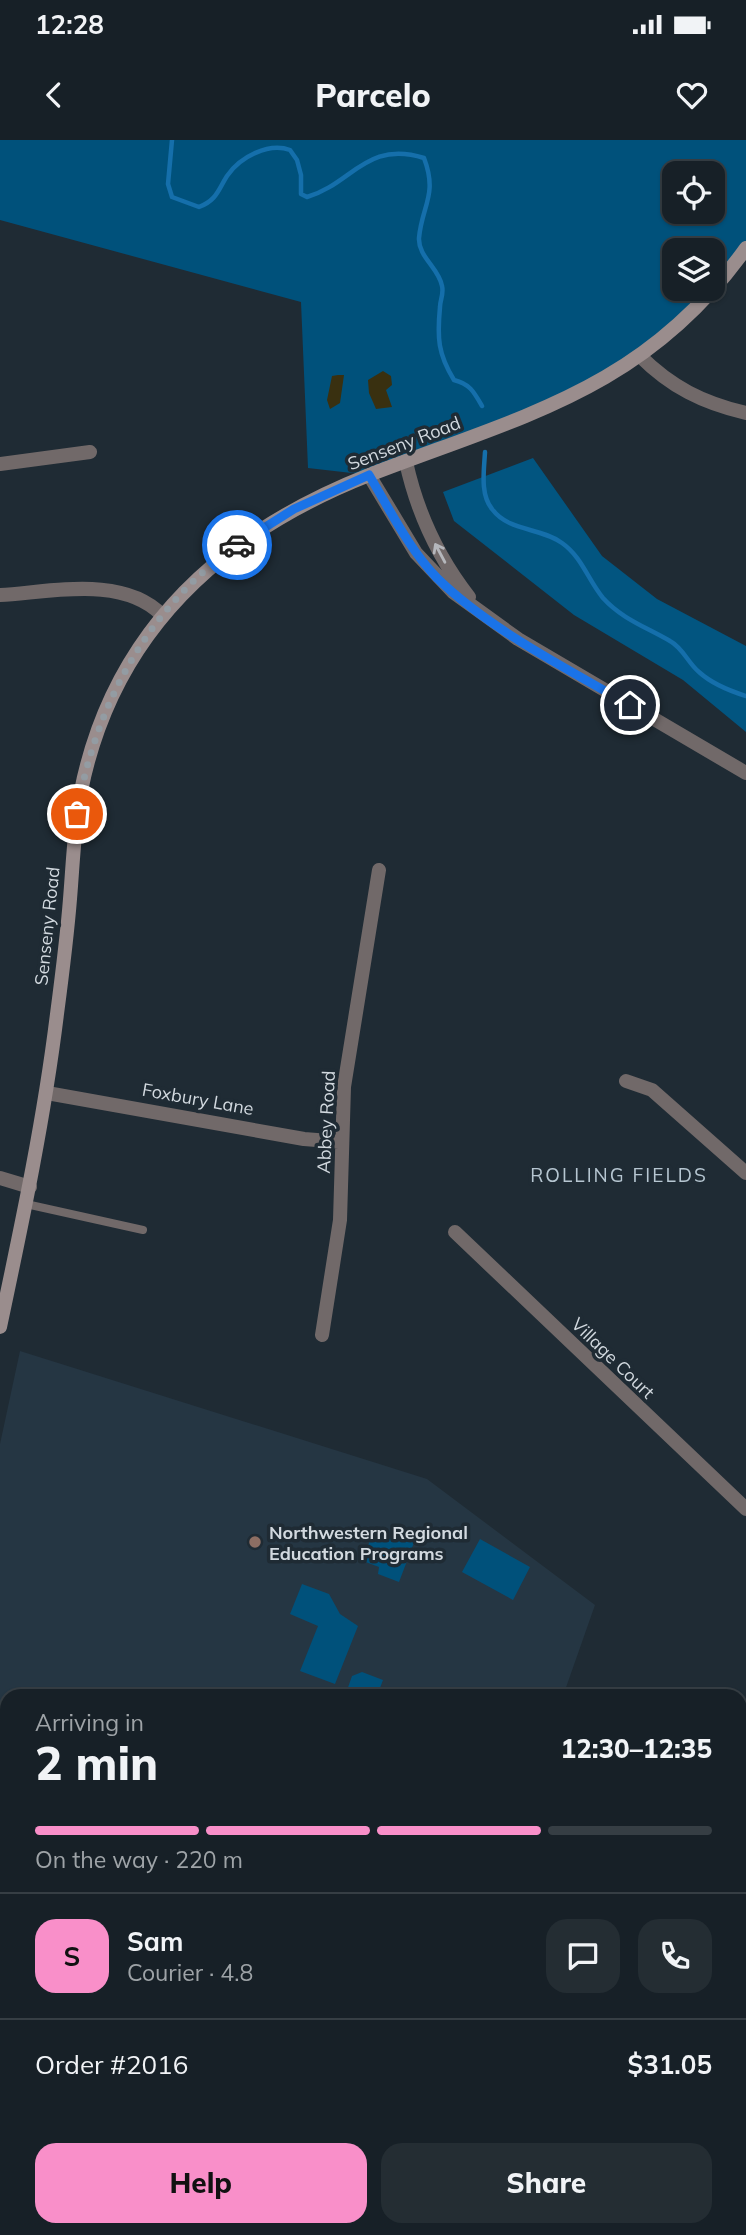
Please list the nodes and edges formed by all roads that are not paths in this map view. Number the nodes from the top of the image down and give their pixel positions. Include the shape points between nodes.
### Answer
1 (746, 248) edge
2 (640, 356) junction
3 (746, 413) edge
4 (90, 452) dead end
5 (406, 462) junction
6 (0, 464) edge
7 (369, 475) junction
8 (0, 595) edge
9 (478, 610) junction
10 (162, 615) junction
11 (746, 773) edge
12 (379, 870) dead end
13 (626, 1081) dead end
14 (47, 1093) junction
15 (342, 1142) junction
16 (746, 1173) edge
17 (0, 1178) edge
18 (30, 1188) junction
19 (26, 1204) junction
20 (143, 1230) dead end
21 (455, 1232) dead end
22 (0, 1327) edge
23 (321, 1335) dead end
24 (746, 1509) edge

1 - 2 main road, Senseny Road via 693,311
2 - 3 street via 681,390
2 - 5 main road, Senseny Road via 555,405
4 - 6 street
5 - 7 main road, Senseny Road
9 -> 5 street via 434,544
7 - 9 street via 416,553 453,592
7 - 10 main road, Senseny Road via 257,531 196,578
8 - 10 street via 124,592
9 - 11 street via 539,652
10 - 14 main road, Senseny Road via 103,714 84,777 74,832
12 - 15 street, Abbey Road via 344,1087
13 - 16 street via 652,1090
14 - 15 street, Foxbury Lane
14 - 18 main road, Senseny Road
15 - 23 street, Abbey Road via 340,1220
17 - 18 street
18 - 19 main road, Senseny Road
19 - 20 lane
19 - 22 main road, Senseny Road
21 - 24 street, Village Court

